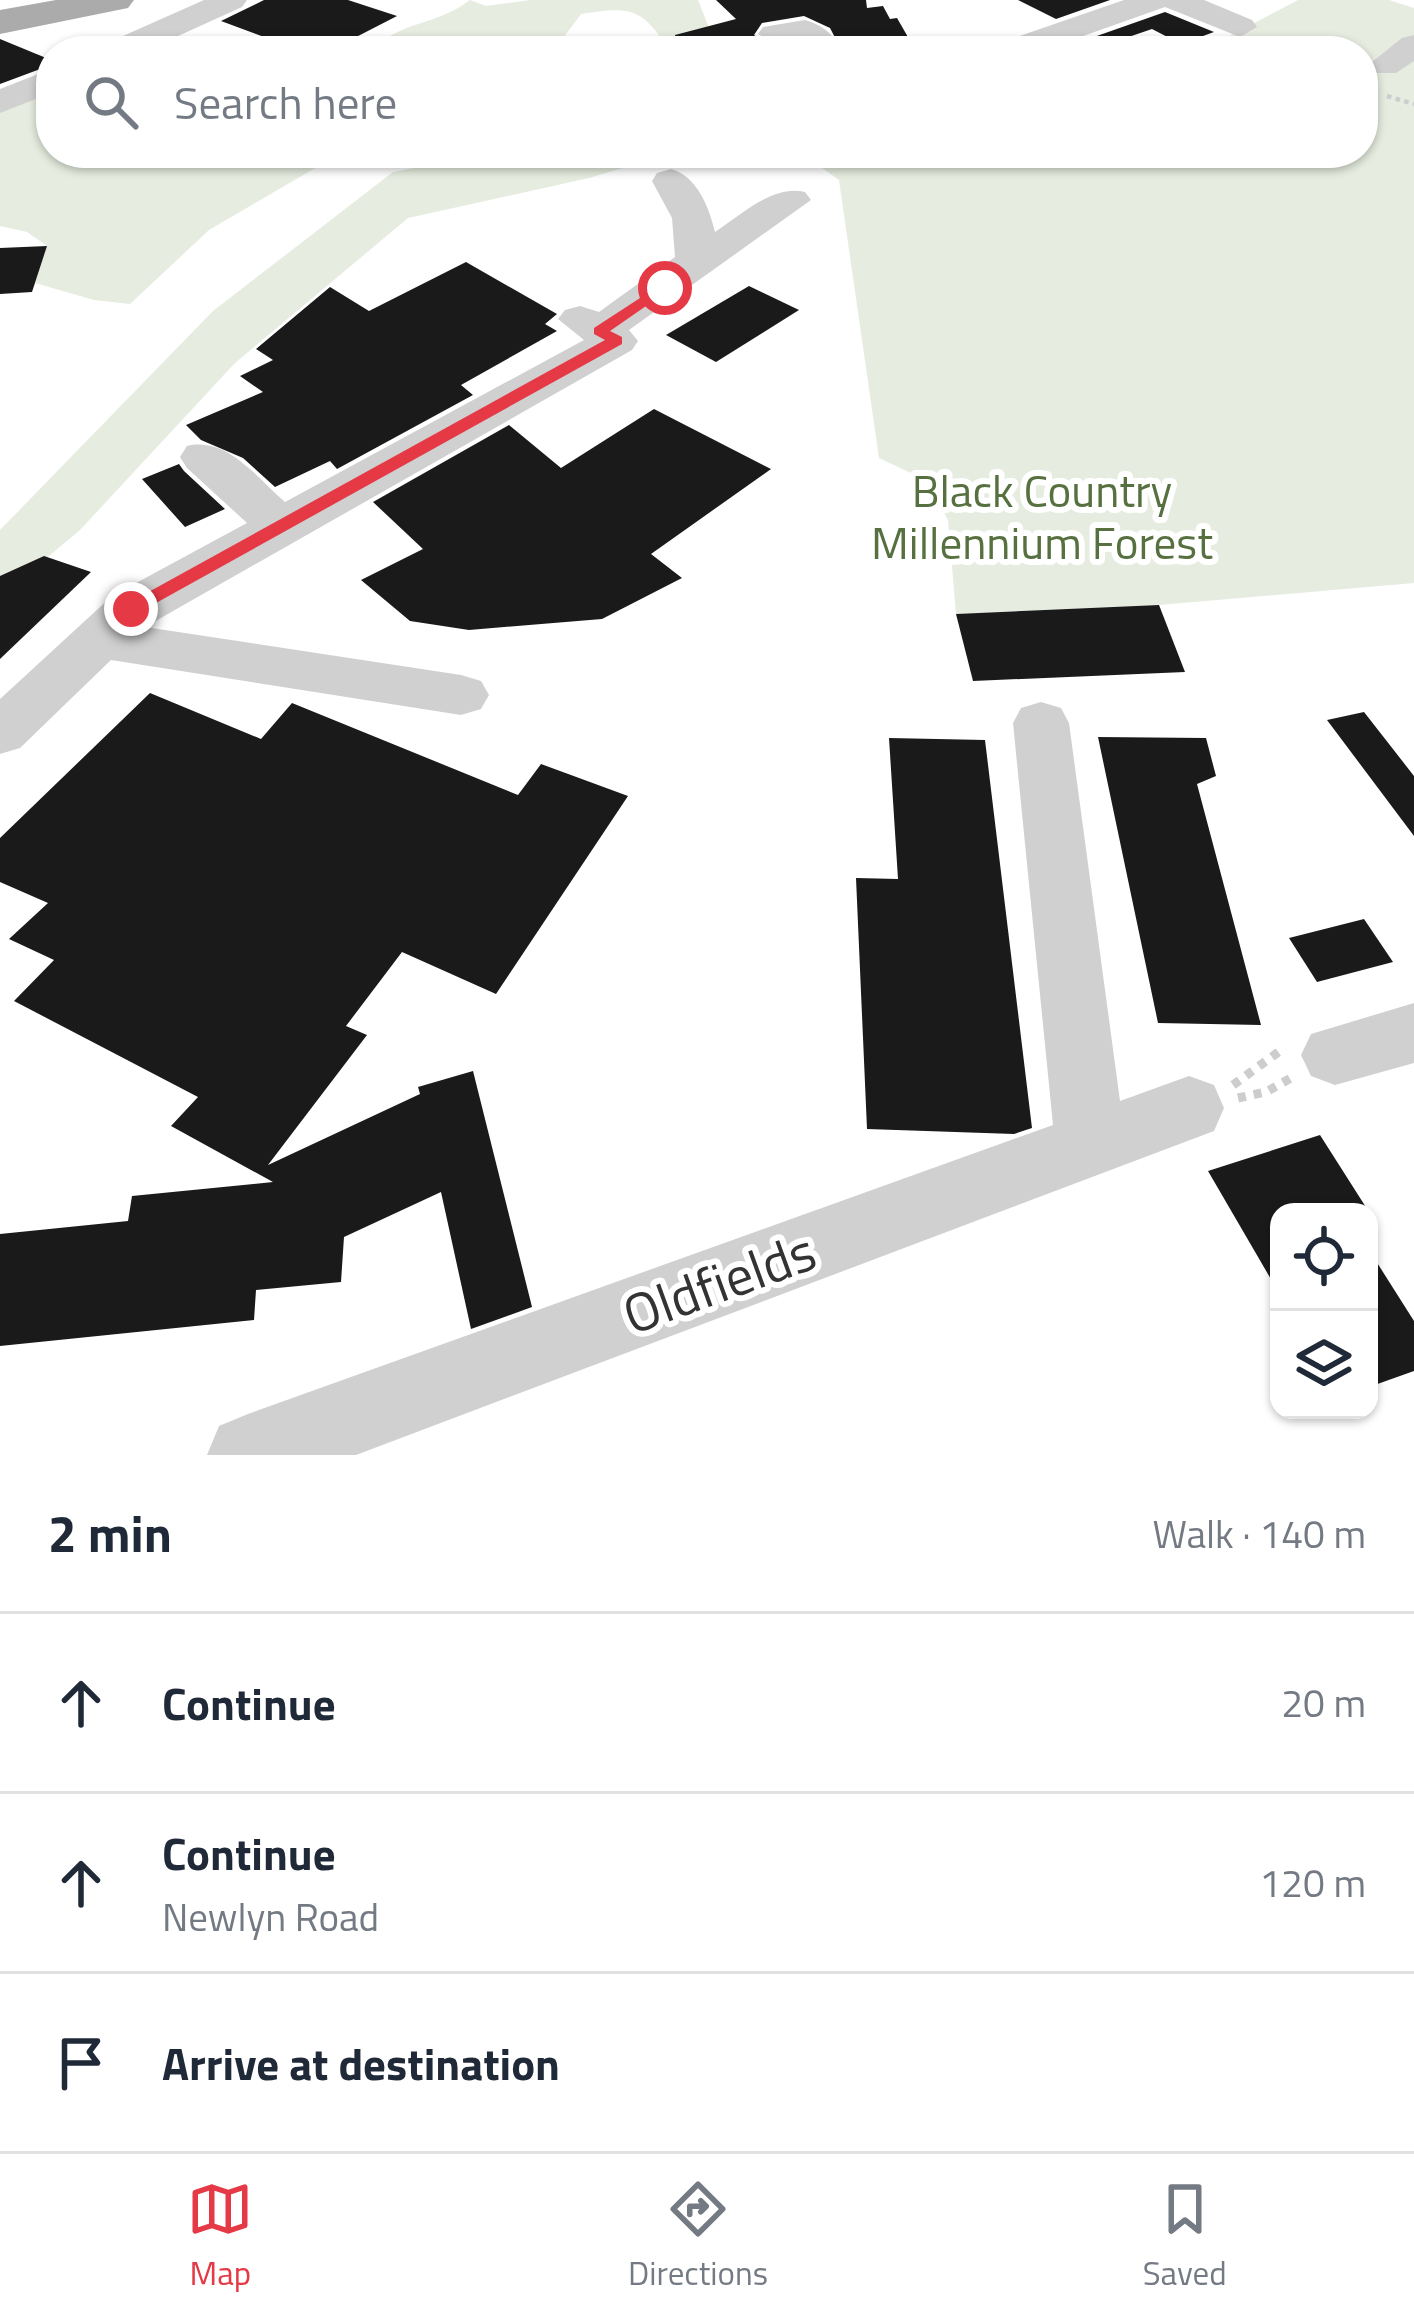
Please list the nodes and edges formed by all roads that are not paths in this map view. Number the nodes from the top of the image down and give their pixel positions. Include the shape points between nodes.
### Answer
1 (116, 0) edge
2 (231, 0) edge
3 (786, 0) edge
4 (1155, 0) edge
5 (1176, 0) edge
6 (188, 11) edge
7 (0, 22) edge
8 (1240, 27) dead end
9 (138, 36) edge
10 (151, 36) edge
11 (801, 36) edge
12 (1052, 36) edge
13 (1414, 45) edge
14 (1384, 67) dead end
15 (36, 84) edge
16 (0, 100) edge
17 (671, 181) dead end
18 (791, 200) dead end
19 (695, 262) junction
20 (204, 457) dead end
21 (281, 526) junction
22 (99, 639) junction
23 (461, 694) dead end
24 (1042, 723) dead end
25 (0, 734) edge
26 (1414, 1033) edge
27 (1335, 1054) road end
28 (1190, 1108) road end
29 (1091, 1146) junction
30 (248, 1455) edge

1 - 7 main road
2 - 10 street
3 - 11 street
4 - 12 street
5 - 8 street
6 - 9 street
13 - 14 street
15 - 16 street
17 - 19 street via 686,202
18 - 19 street
19 - 21 street via 590,325 616,340
20 - 21 street
21 - 22 street via 131,609
22 - 23 street
22 - 25 street
24 - 29 street
26 - 27 street
28 - 29 street, Oldfields
29 - 30 street, Oldfields

